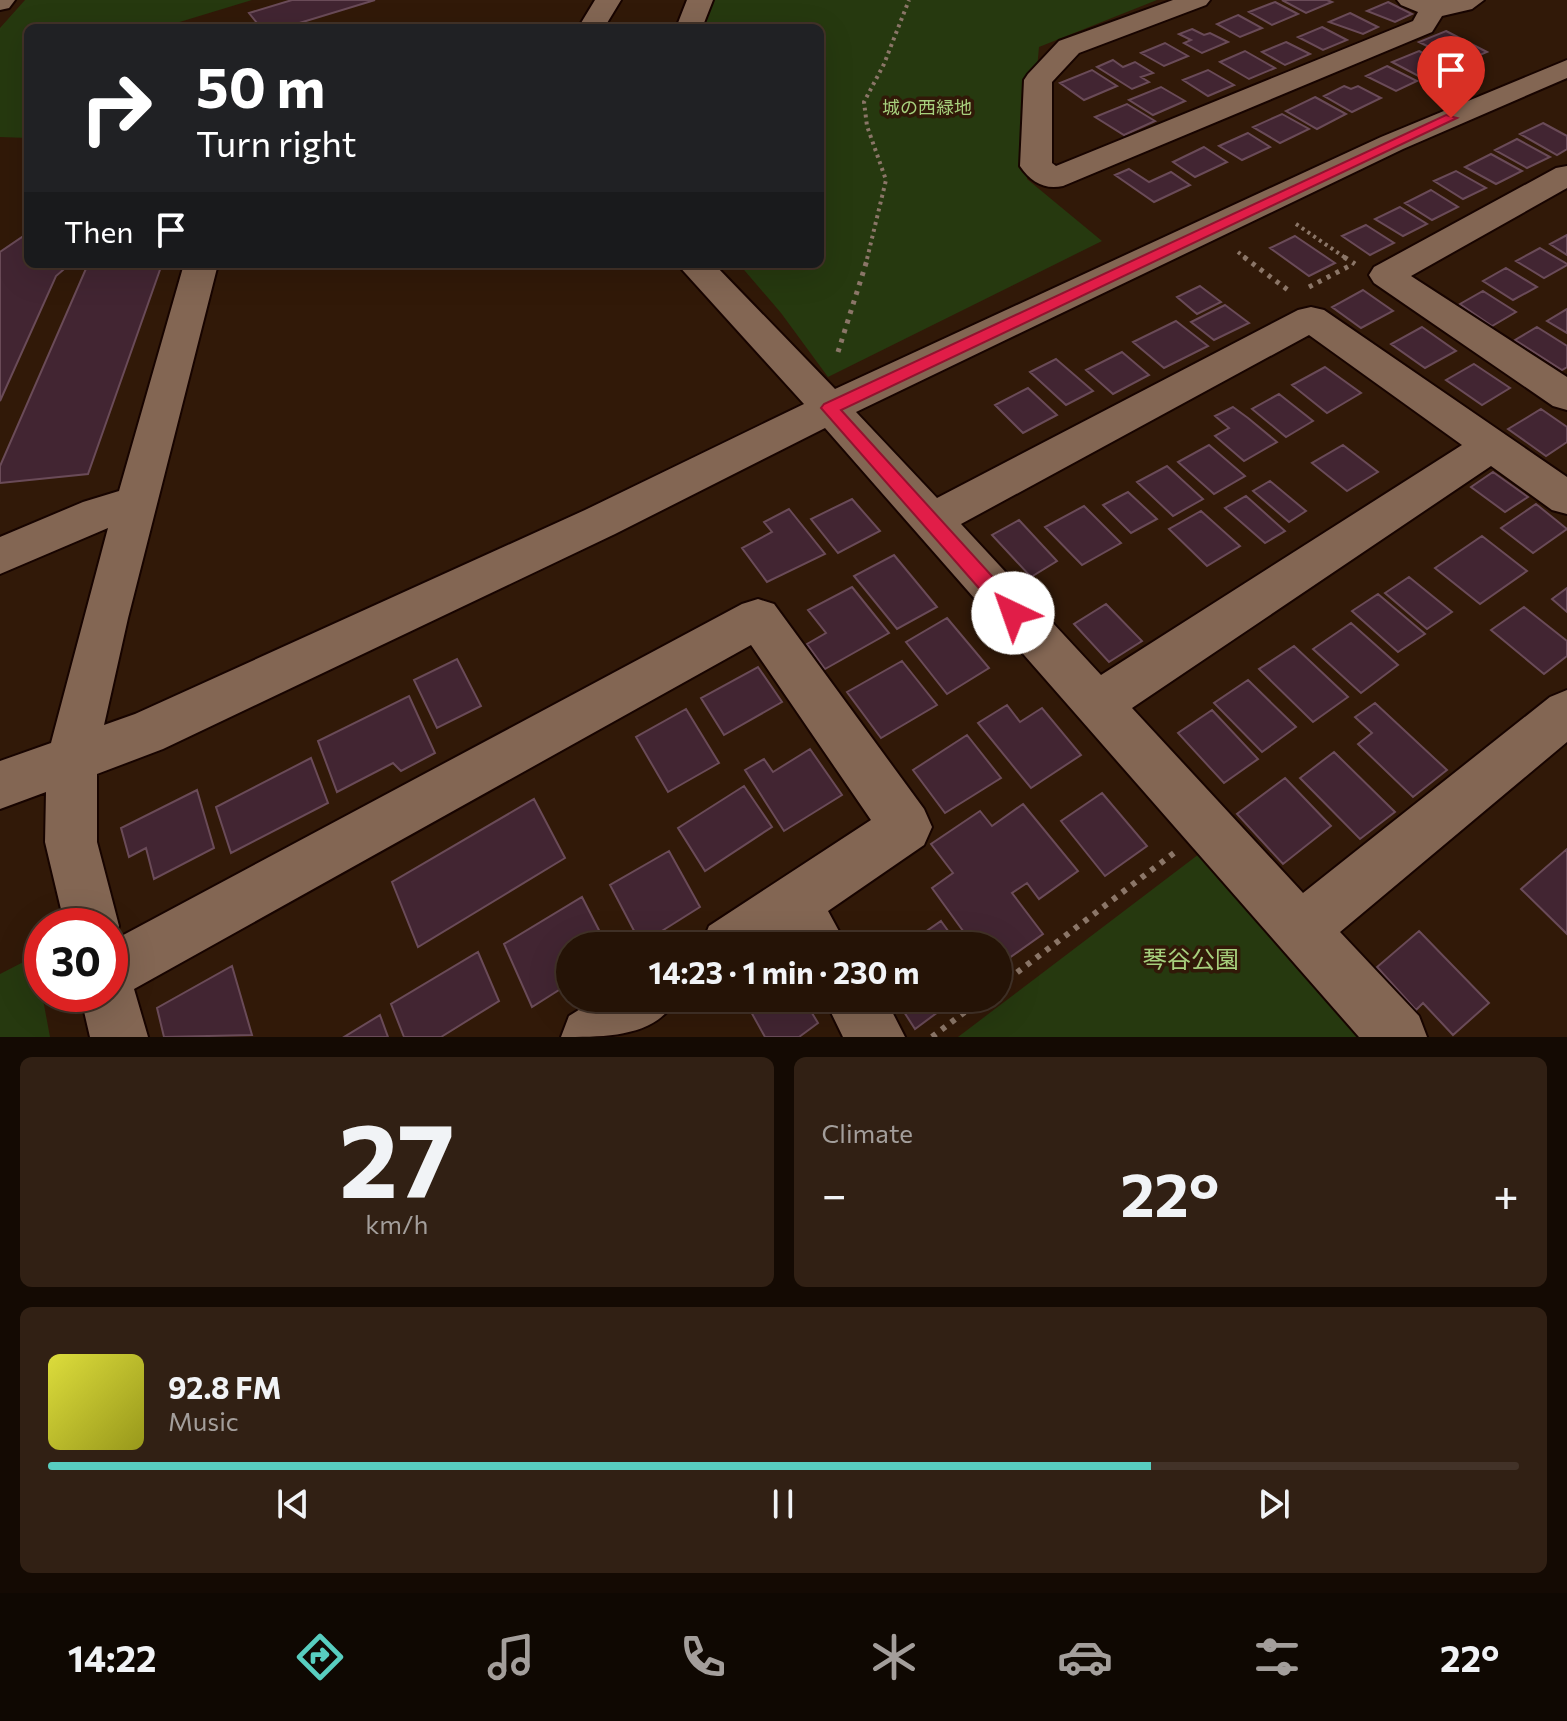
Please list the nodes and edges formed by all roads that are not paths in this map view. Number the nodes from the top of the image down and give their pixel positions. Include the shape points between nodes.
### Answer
1 (608, 0) edge
2 (700, 0) edge
3 (1197, 0) edge
4 (1471, 0) edge
5 (1422, 5) edge
6 (593, 24) edge
7 (691, 24) edge
8 (1567, 68) edge
9 (1567, 175) edge
10 (200, 268) edge
11 (698, 268) edge
12 (1565, 392) edge
13 (830, 408) junction
14 (1492, 445) junction
15 (1567, 498) edge
16 (136, 503) junction
17 (930, 521) junction
18 (0, 556) edge
19 (1096, 705) junction
20 (1567, 712) edge
21 (72, 759) junction
22 (0, 785) edge
23 (88, 908) edge
24 (806, 925) edge
25 (1300, 930) junction
26 (780, 932) edge
27 (128, 962) edge
28 (113, 1012) edge
29 (628, 1012) edge
30 (861, 1012) edge
31 (119, 1037) edge
32 (590, 1037) edge
33 (876, 1037) edge
34 (1398, 1037) edge

1 - 6 street
2 - 7 street
3 - 5 street via 1069,47 1052,62 1038,80 1036,166 1052,179 1423,26
4 - 5 street via 1454,7
8 - 13 street via 1392,143
9 - 12 street via 1370,269
10 - 16 street
11 - 13 street
13 - 17 street
13 - 21 street via 600,522 146,733
14 - 15 street
14 - 17 street via 1302,307
14 - 19 street
16 - 18 street
16 - 21 street
17 - 19 street
19 - 25 street
20 - 25 street
21 - 22 street
21 - 23 street via 71,842
24 - 26 street
24 - 27 street via 906,827 758,618
25 - 34 street
28 - 31 street
29 - 32 street
30 - 33 street

